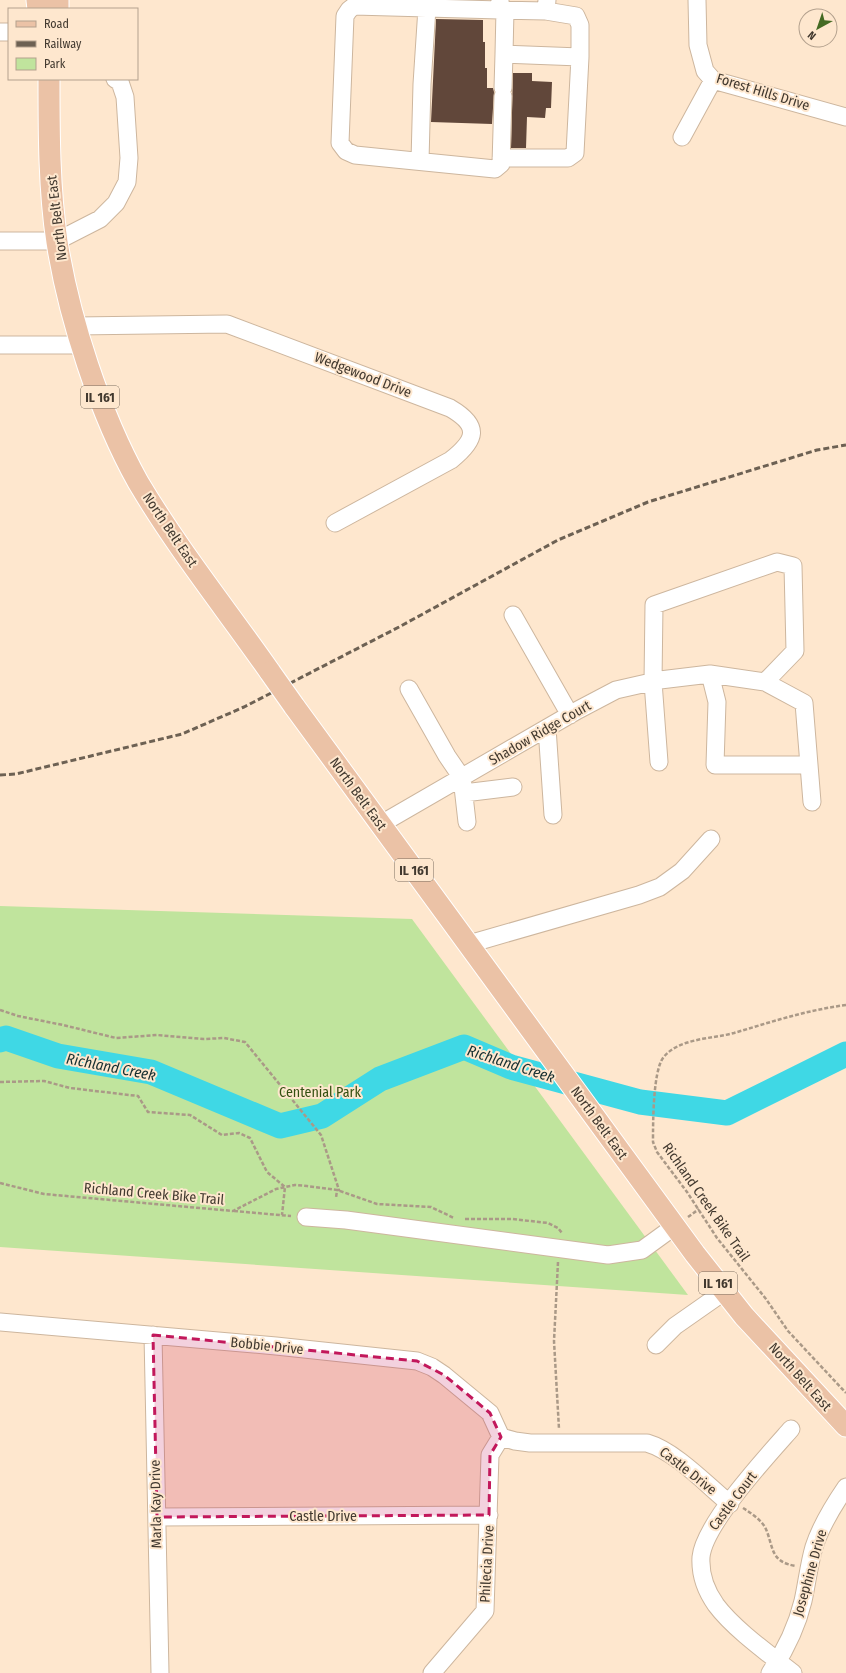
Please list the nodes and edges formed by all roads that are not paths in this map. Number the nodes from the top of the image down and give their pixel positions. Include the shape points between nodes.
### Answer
1 (697, 0) edge
2 (386, 3) edge
3 (427, 4) edge
4 (546, 5) edge
5 (502, 7) edge
6 (504, 54) junction
7 (580, 57) junction
8 (49, 80) edge
9 (117, 80) edge
10 (713, 80) junction
11 (846, 117) edge
12 (682, 137) dead end
13 (501, 158) junction
14 (420, 161) junction
15 (0, 241) edge
16 (57, 241) junction
17 (79, 335) junction
18 (0, 345) edge
19 (335, 523) dead end
20 (513, 615) dead end
21 (710, 674) junction
22 (653, 682) junction
23 (764, 682) junction
24 (409, 688) dead end
25 (570, 715) junction
26 (547, 728) junction
27 (659, 762) dead end
28 (809, 765) junction
29 (463, 785) junction
30 (513, 787) dead end
31 (812, 802) dead end
32 (553, 815) dead end
33 (467, 822) dead end
34 (381, 824) junction
35 (711, 839) dead end
36 (469, 944) junction
37 (306, 1217) road end
38 (675, 1226) junction
39 (725, 1291) junction
40 (0, 1322) edge
41 (153, 1335) junction
42 (656, 1345) dead end
43 (846, 1426) edge
44 (791, 1430) dead end
45 (501, 1437) junction
46 (846, 1487) edge
47 (730, 1504) junction
48 (489, 1515) junction
49 (156, 1516) junction
50 (774, 1667) edge
51 (160, 1673) edge
52 (432, 1673) edge
53 (793, 1673) edge

1 - 10 street, Forest Hills Drive via 698,45 705,71
2 - 3 street
2 - 14 street via 354,6 345,16 340,143 346,151 355,155
3 - 5 street
3 - 14 street
4 - 5 street
4 - 7 street via 576,16 580,25
5 - 6 street
6 - 7 street
6 - 13 street
7 - 13 street via 575,153 568,158
8 - 16 main road, North Belt East / IL 161 via 49,147
9 - 16 street via 120,82 125,97 129,158 127,182 116,203 100,219
10 - 11 street, Forest Hills Drive
10 - 12 street
13 - 14 street via 501,164 495,169
15 - 16 street
16 - 17 main road, North Belt East / IL 161
17 - 18 street, Wedgewood Drive
17 - 19 street, Wedgewood Drive via 227,324 450,408 464,416 471,424 472,436 466,448 451,460
17 - 34 main road, North Belt East / IL 161, bridge via 107,416 138,481 177,542
20 - 25 street
21 - 22 street, Shadow Ridge Court
21 - 23 street, Shadow Ridge Court
21 - 28 street via 717,702 715,765
22 - 23 street via 654,604 777,562 793,566 795,651
22 - 25 street, Shadow Ridge Court via 616,690
22 - 27 street
23 - 28 street, Shadow Ridge Court via 804,703
24 - 29 street
25 - 26 street, Shadow Ridge Court
26 - 29 street, Shadow Ridge Court
26 - 32 street
28 - 31 street
29 - 30 street
29 - 33 street
29 - 34 street, Shadow Ridge Court
34 - 36 main road, North Belt East / IL 161
35 - 36 street via 682,871 660,887
36 - 38 main road, North Belt East / IL 161
37 - 38 street via 346,1220 593,1254 621,1255 642,1250
38 - 39 main road, North Belt East / IL 161
39 - 42 street via 675,1326
39 - 43 main road, North Belt East / IL 161 via 750,1322
40 - 41 street, Bobbie Drive
41 - 45 street, Bobbie Drive via 417,1361 444,1375 490,1414
41 - 49 street, Marla Kay Drive
44 - 47 street, Castle Court
45 - 47 street, Castle Drive via 515,1442 627,1442 658,1446
45 - 48 street, Philecia Drive via 490,1455
46 - 50 street, Josephine Drive via 824,1523 815,1545 794,1628
47 - 50 street, Castle Court via 711,1528 704,1542 701,1573 716,1605
48 - 49 street, Castle Drive
48 - 52 street, Philecia Drive via 485,1611
49 - 51 street, Marla Kay Drive
50 - 53 street, Castle Court

